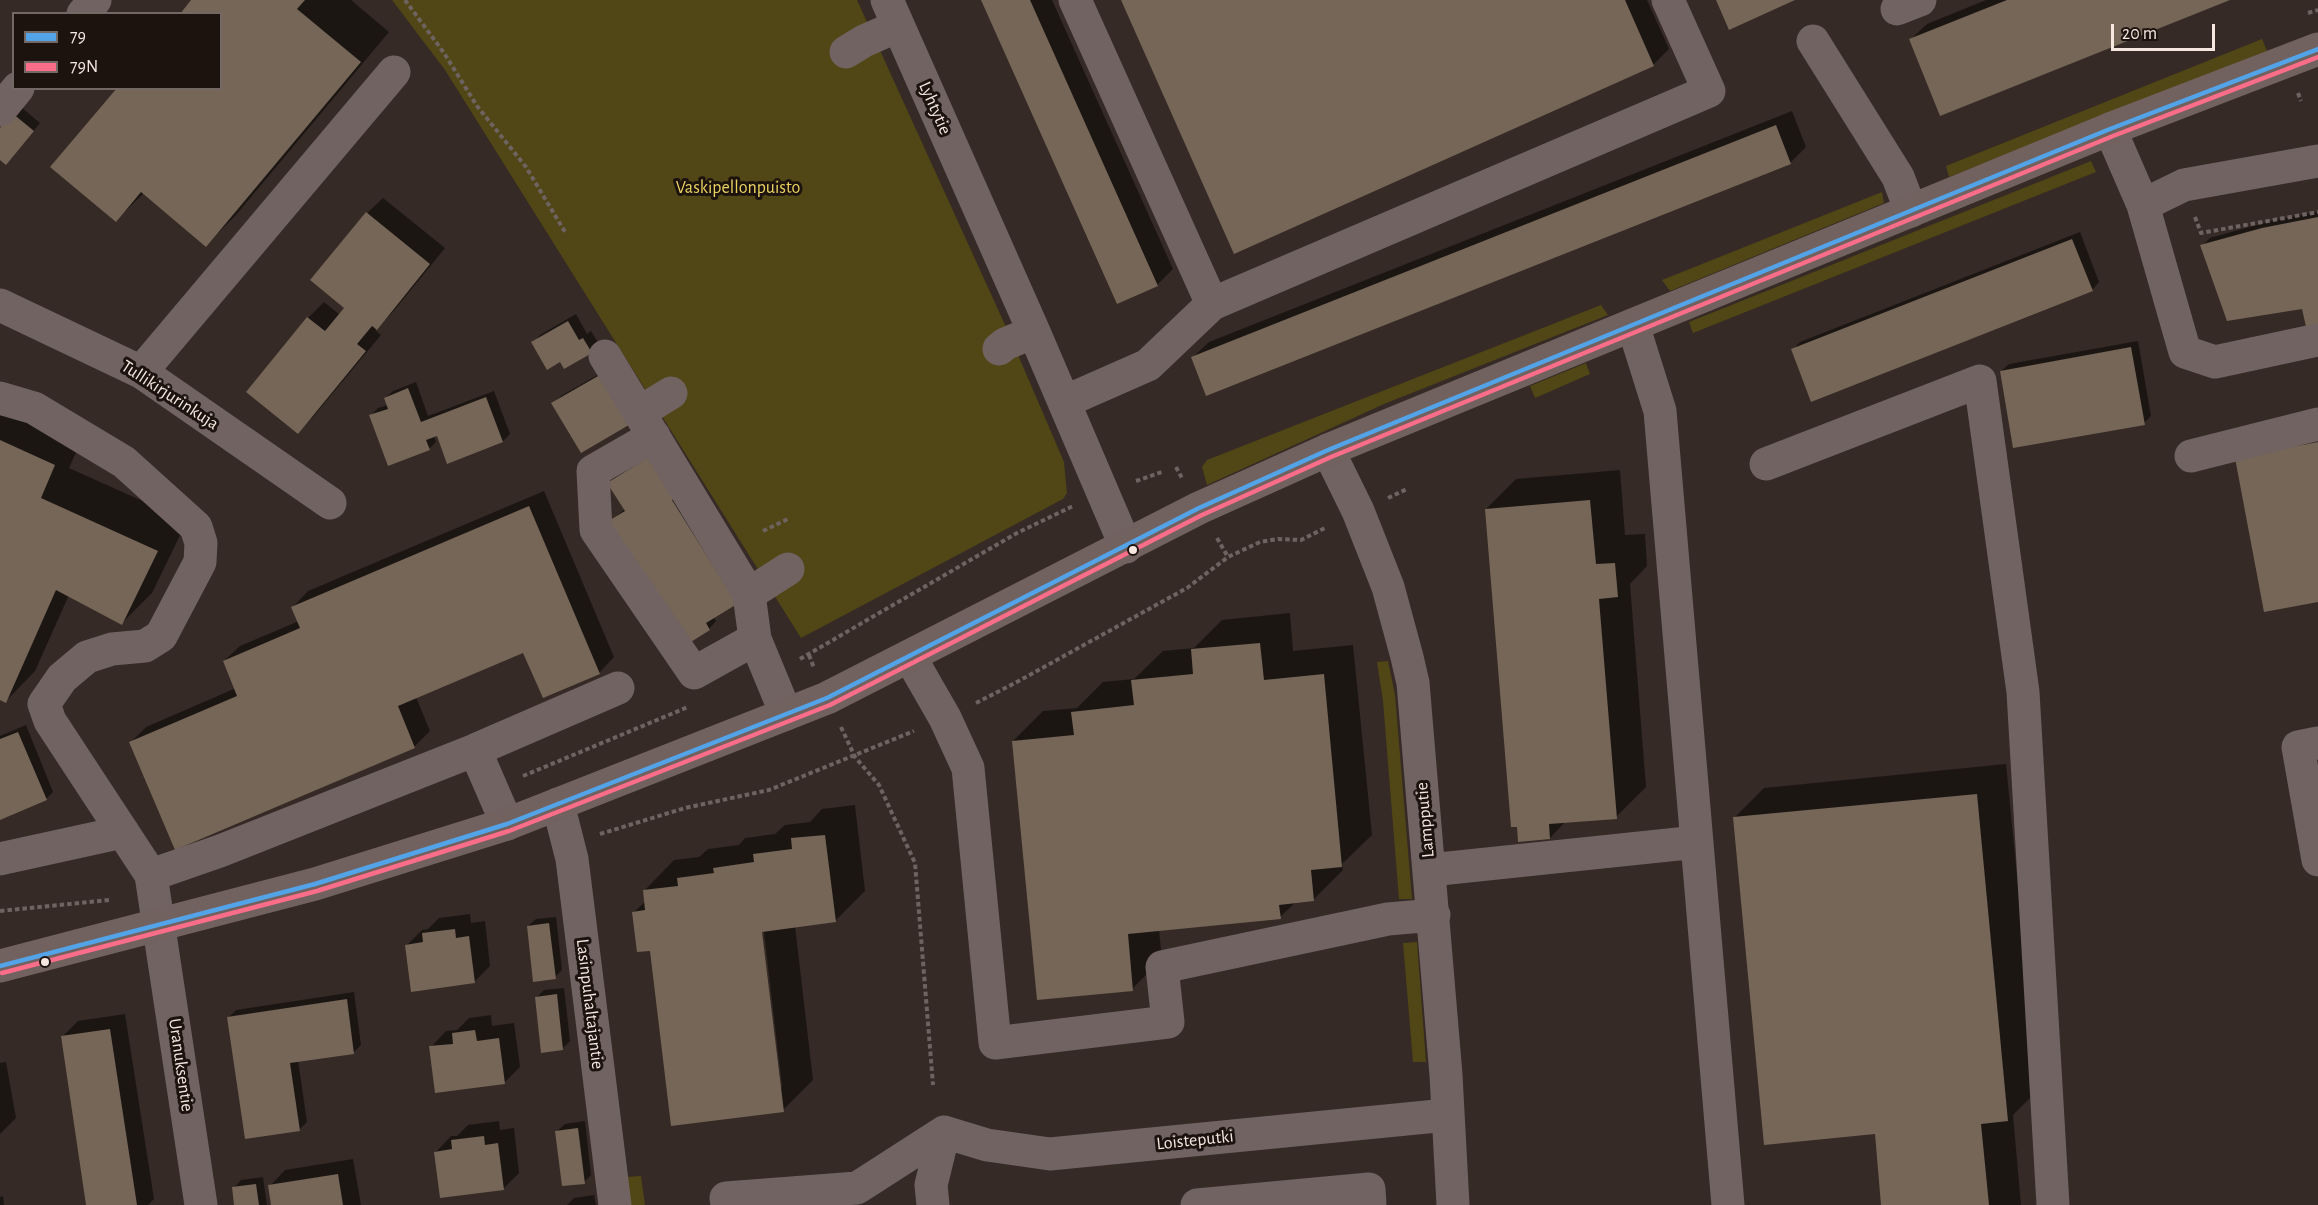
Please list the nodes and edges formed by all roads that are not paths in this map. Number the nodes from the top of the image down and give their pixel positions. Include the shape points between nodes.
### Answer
1 (95, 0) edge
2 (1075, 0) edge
3 (1668, 0) edge
4 (85, 12) edge
5 (892, 13) edge
6 (1813, 41) dead end
7 (2318, 49) edge
8 (846, 52) dead end
9 (394, 72) dead end
10 (16, 90) edge
11 (0, 110) edge
12 (2110, 129) junction
13 (2318, 161) edge
14 (2143, 205) junction
15 (1911, 211) junction
16 (1212, 304) junction
17 (0, 305) edge
18 (1633, 325) junction
19 (1034, 332) junction
20 (2318, 340) edge
21 (999, 349) dead end
22 (605, 356) dead end
23 (141, 372) junction
24 (671, 393) dead end
25 (0, 398) edge
26 (1064, 402) junction
27 (647, 424) junction
28 (2318, 424) edge
29 (1328, 450) junction
30 (2191, 456) dead end
31 (1766, 464) dead end
32 (330, 503) dead end
33 (1126, 547) junction
34 (788, 569) dead end
35 (749, 594) junction
36 (755, 639) junction
37 (910, 657) junction
38 (618, 688) dead end
39 (786, 714) junction
40 (2318, 744) edge
41 (475, 750) junction
42 (558, 804) junction
43 (507, 824) junction
44 (123, 832) junction
45 (1697, 842) junction
46 (0, 859) edge
47 (2318, 860) edge
48 (1430, 870) junction
49 (151, 875) junction
50 (1434, 915) junction
51 (159, 925) junction
52 (8, 961) edge
53 (1447, 1115) junction
54 (944, 1132) junction
55 (858, 1196) edge
56 (201, 1205) edge
57 (615, 1205) edge
58 (727, 1205) edge
59 (933, 1205) edge
60 (1197, 1205) edge
61 (1370, 1205) edge
62 (1453, 1205) edge
63 (1728, 1205) edge
64 (2053, 1205) edge

1 - 4 street
2 - 16 street
3 - 16 street via 1709,92
5 - 8 street via 864,41
5 - 19 street, Lyhtytie
6 - 15 street via 1898,177
7 - 12 main road
9 - 23 street
10 - 11 street
12 - 14 street
12 - 15 main road
13 - 14 street via 2184,185
14 - 20 street via 2185,352 2215,362
15 - 18 main road
16 - 26 street via 1148,365
17 - 23 street, Tullikirjurinkuja
18 - 29 main road
18 - 45 street via 1660,411
19 - 21 street
19 - 26 street, Lyhtytie
22 - 27 street
23 - 32 street, Tullikirjurinkuja
24 - 27 street
25 - 44 street via 34,408 124,462 196,527 201,543 201,562 161,636 145,646 87,657 62,678 44,704 50,720
26 - 33 street, Lyhtytie
27 - 35 street
27 - 36 street via 593,471 596,530 694,673
28 - 30 street
29 - 33 main road via 1199,508
29 - 48 street, Lampputie via 1358,511 1383,576 1407,657 1413,683
31 - 64 street via 1980,381 2023,692
33 - 37 main road
34 - 35 street
35 - 36 street
36 - 39 street
37 - 39 main road
37 - 50 street via 968,768 995,1043 1168,1022 1162,967 1388,919
38 - 41 street
39 - 42 main road
40 - 47 street via 2298,747
41 - 43 street
41 - 49 street
42 - 43 main road
42 - 57 street, Lasinpuhaltajantie via 572,859
43 - 51 main road via 315,884
44 - 46 street
44 - 49 street
45 - 48 street
45 - 63 street
48 - 50 street, Lampputie
49 - 51 street, Uranuksentie
50 - 53 street, Lampputie
51 - 52 main road
51 - 56 street, Uranuksentie
53 - 54 street, Loisteputki via 1050,1154 987,1145
53 - 62 street, Lampputie
54 - 55 street via 876,1174
54 - 59 street via 931,1185
55 - 58 street via 726,1198
60 - 61 street via 1369,1189

